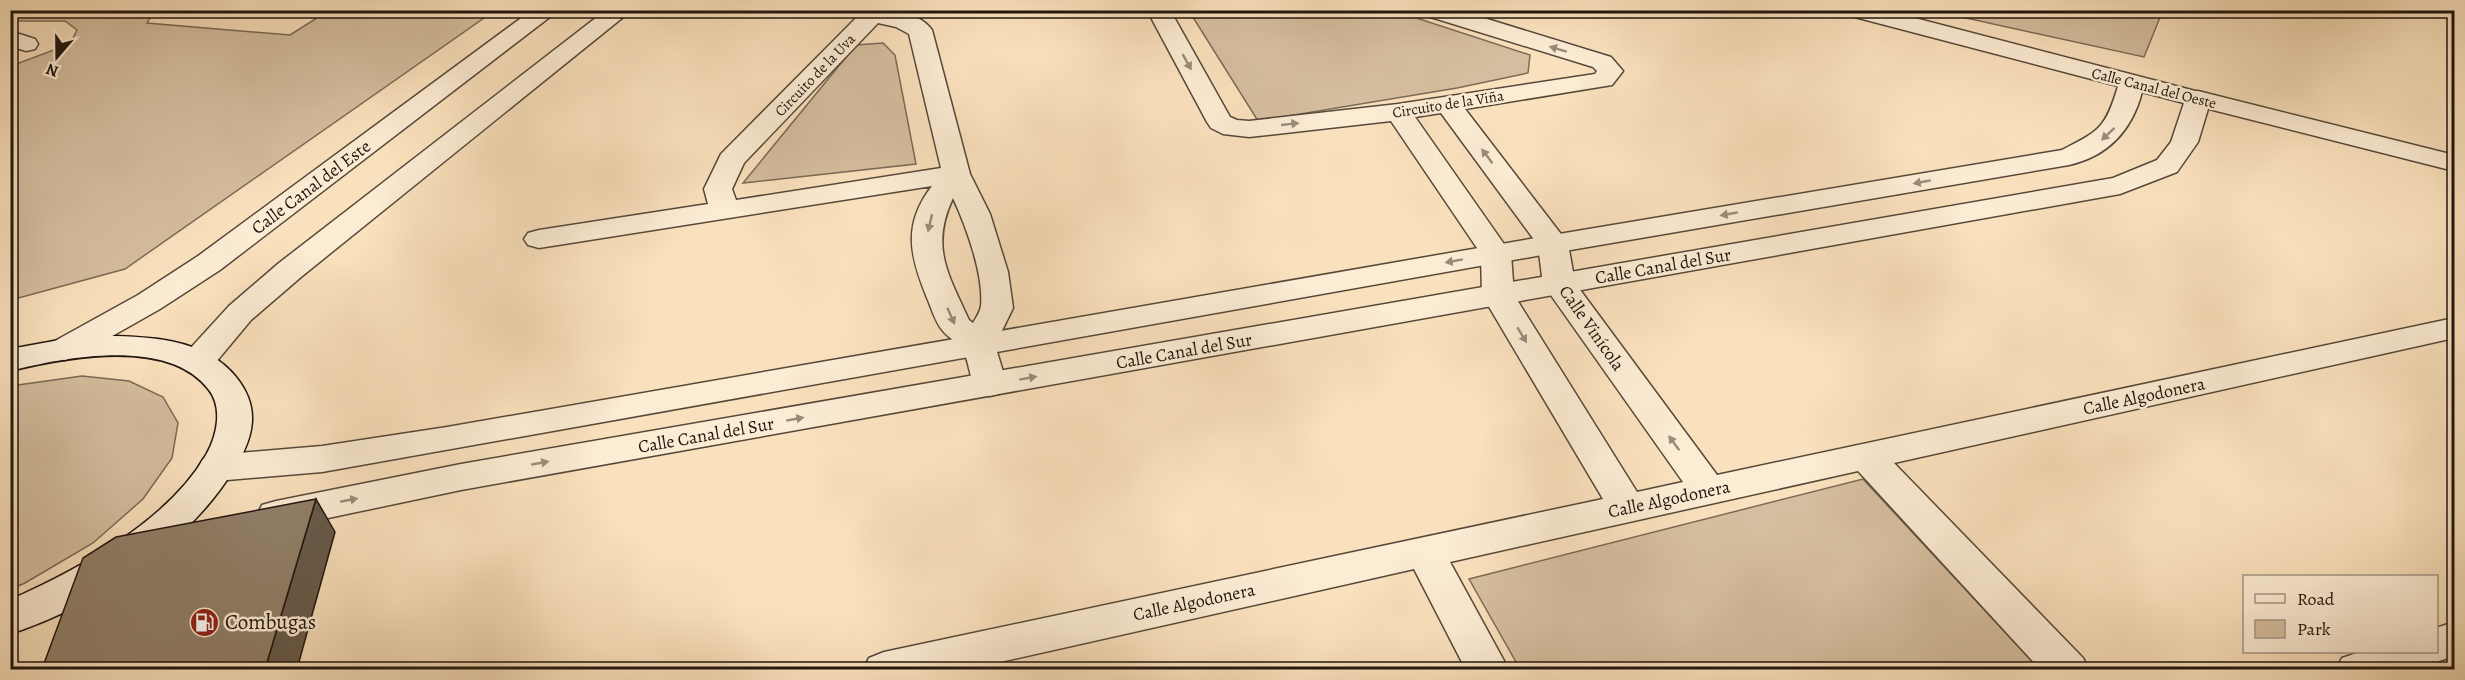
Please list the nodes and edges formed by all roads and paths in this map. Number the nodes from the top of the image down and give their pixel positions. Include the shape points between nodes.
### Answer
1 (548, 10) edge
2 (621, 10) edge
3 (1158, 10) edge
4 (1432, 10) edge
5 (1855, 10) edge
6 (2131, 82) junction
7 (2198, 99) junction
8 (1447, 104) junction
9 (1398, 112) junction
10 (2454, 163) edge
11 (956, 174) junction
12 (725, 210) junction
13 (539, 239) dead end
14 (1553, 244) junction
15 (1496, 254) junction
16 (1559, 284) junction
17 (1498, 295) junction
18 (2454, 328) edge
19 (978, 345) junction
20 (65, 349) junction
21 (10, 360) edge
22 (199, 360) junction
23 (990, 385) junction
24 (1866, 456) junction
25 (216, 468) junction
26 (1708, 490) junction
27 (1626, 508) junction
28 (251, 520) edge
29 (195, 536) edge
30 (1425, 552) junction
31 (129, 554) junction
32 (10, 618) edge
33 (2454, 639) edge
34 (2438, 644) edge
35 (2409, 653) edge
36 (884, 669) edge
37 (1488, 669) edge
38 (2068, 669) edge
39 (2357, 669) edge

1 - 20 street, Calle Canal del Este via 209,263
2 - 22 street via 290,270 240,313
3 -> 9 street, Circuito de la Viña via 1220,122 1232,128
8 -> 4 street, Circuito de la Viña via 1603,80 1611,71 1602,62
5 - 6 street, Calle Canal del Oeste
6 - 7 street, Calle Canal del Oeste
6 -> 14 street via 2123,116 2108,137 2068,157
7 - 10 street, Calle Canal del Oeste
7 - 16 street, Calle Canal del Sur via 2184,142 2167,166 2120,185
8 - 9 street, Circuito de la Viña
14 -> 8 street, Calle Vinícola
9 - 15 street
11 - 12 street
11 - 12 street, Circuito de la Uva via 920,30 903,21 873,15 731,160 718,189
11 - 19 street, Circuito de la Uva via 975,214 998,308
11 -> 19 street via 938,198 928,224 926,251 956,325
12 - 13 street
14 - 15 street
14 - 16 street, Calle Vinícola
15 - 17 street
15 -> 19 street
16 - 17 street, Calle Canal del Sur
26 -> 16 street, Calle Vinícola
23 -> 17 street, Calle Canal del Sur
17 -> 27 street
18 - 24 street, Calle Algodonera
19 - 23 street
19 - 25 street via 447,439 322,459
20 - 21 street
20 - 22 street via 162,349
22 - 25 street via 223,378 235,403 233,433
28 -> 23 street, Calle Canal del Sur via 461,477
24 - 26 street, Calle Algodonera
24 - 38 street
25 - 31 street via 166,525
26 - 27 street, Calle Algodonera
27 - 30 street, Calle Algodonera
29 - 31 street
30 - 36 street, Calle Algodonera
30 - 37 street
31 - 32 street via 56,598
33 - 34 street
35 - 39 street

